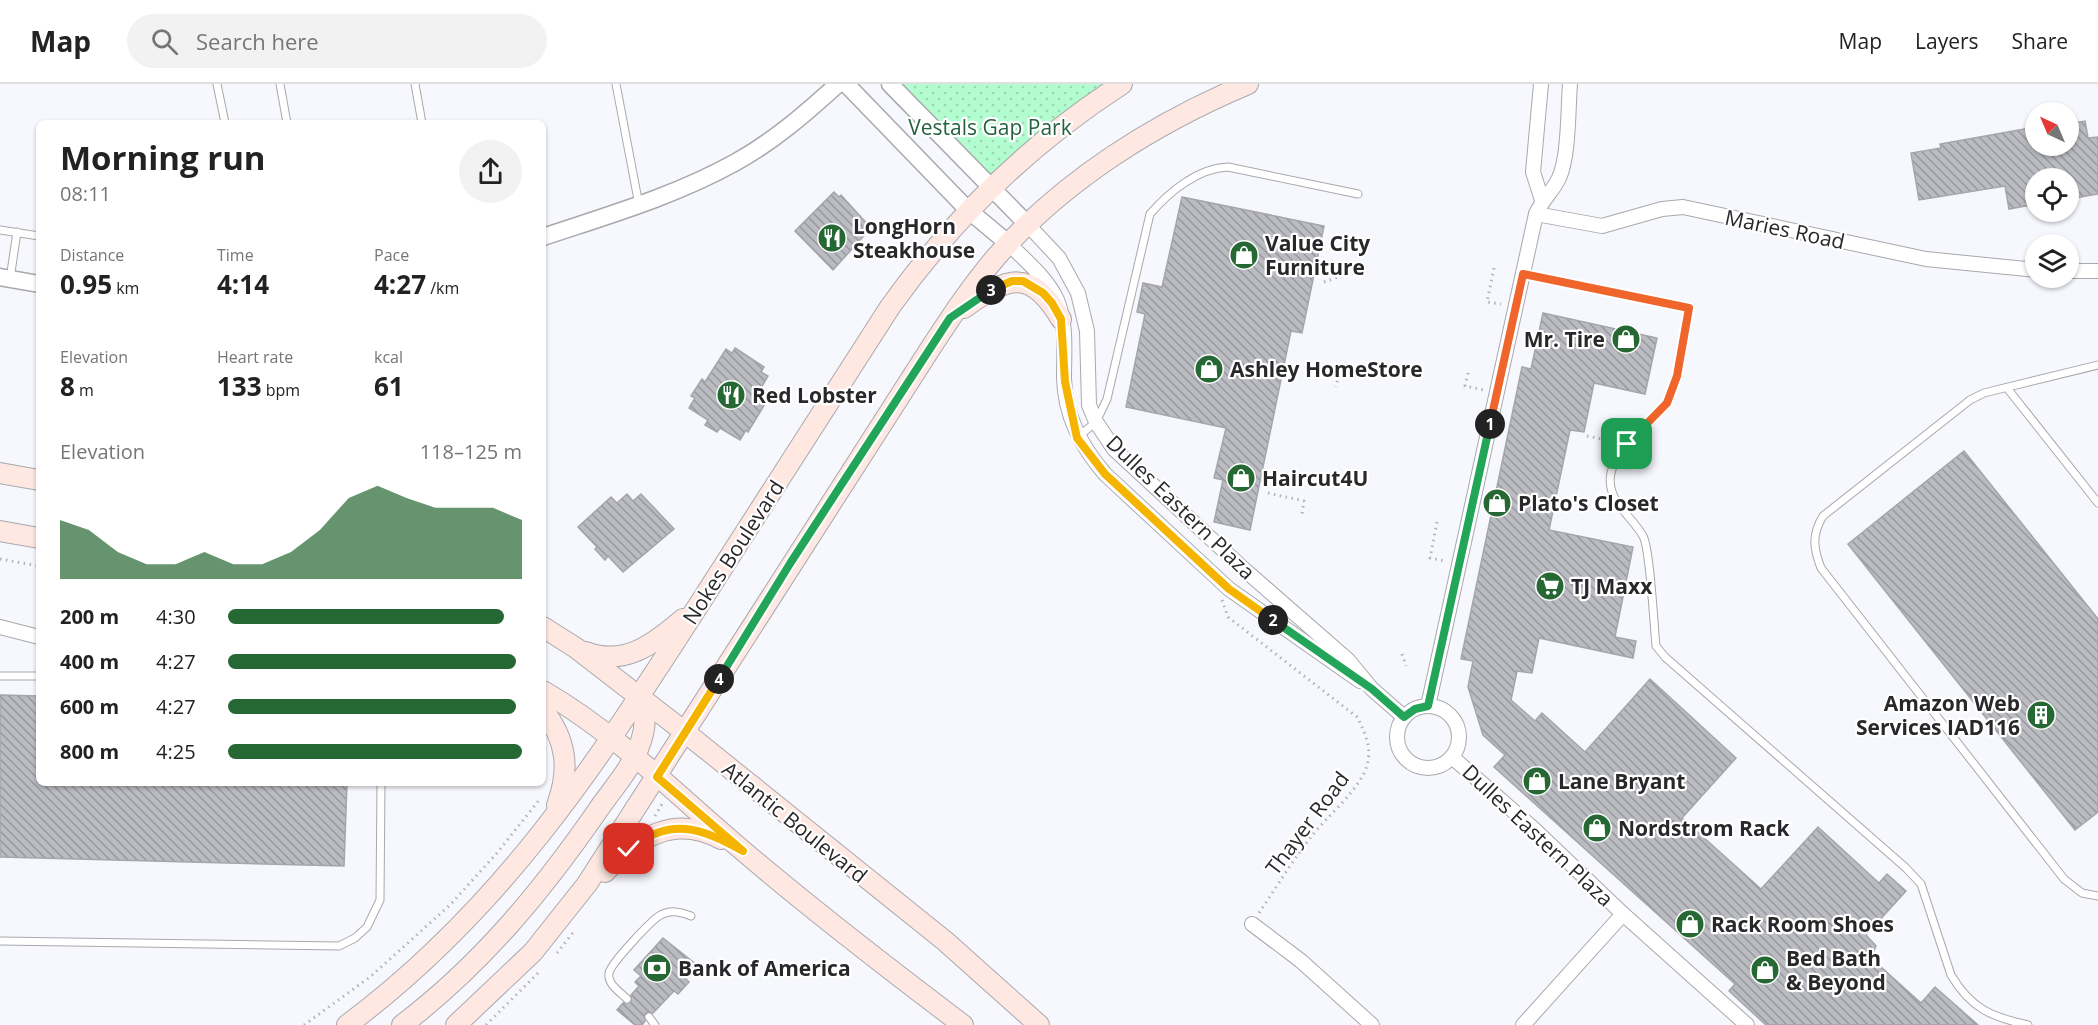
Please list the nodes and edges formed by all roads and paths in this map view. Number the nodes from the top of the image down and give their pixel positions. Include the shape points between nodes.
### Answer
1 (217, 84) edge
2 (280, 84) edge
3 (415, 84) edge
4 (616, 84) edge
5 (838, 84) edge
6 (846, 84) edge
7 (890, 84) edge
8 (1122, 84) edge
9 (1248, 84) edge
10 (1541, 84) edge
11 (1570, 84) edge
12 (224, 120) edge
13 (286, 120) edge
14 (421, 120) edge
15 (989, 187) junction
16 (1358, 194) dead end
17 (1542, 200) junction
18 (639, 205) junction
19 (967, 209) junction
20 (1536, 214) junction
21 (1029, 226) junction
22 (0, 230) edge
23 (17, 232) junction
24 (36, 235) edge
25 (546, 236) edge
26 (1009, 244) junction
27 (1366, 262) dead end
28 (1494, 268) dead end
29 (2025, 269) edge
30 (2079, 271) edge
31 (2098, 271) edge
32 (1523, 274) junction
33 (5, 278) edge
34 (1324, 282) dead end
35 (36, 283) edge
36 (1516, 303) junction
37 (950, 318) junction
38 (1061, 319) junction
39 (1299, 365) dead end
40 (2098, 365) edge
41 (1468, 373) dead end
42 (1335, 387) dead end
43 (2007, 388) junction
44 (1496, 393) junction
45 (1096, 422) junction
46 (1587, 436) dead end
47 (1077, 438) junction
48 (1627, 444) junction
49 (0, 473) edge
50 (36, 479) edge
51 (1268, 493) dead end
52 (2098, 503) edge
53 (1302, 514) dead end
54 (1437, 522) dead end
55 (0, 531) edge
56 (36, 537) edge
57 (0, 559) edge
58 (1459, 563) junction
59 (36, 565) edge
60 (1229, 589) junction
61 (698, 605) junction
62 (0, 627) edge
63 (546, 629) edge
64 (36, 636) edge
65 (576, 648) junction
66 (1402, 654) dead end
67 (1406, 666) dead end
68 (0, 676) edge
69 (36, 676) edge
70 (1372, 689) junction
71 (546, 693) edge
72 (640, 697) junction
73 (1428, 706) junction
74 (546, 715) edge
75 (1404, 717) junction
76 (686, 733) junction
77 (611, 737) junction
78 (635, 757) junction
79 (1452, 757) junction
80 (657, 777) junction
81 (381, 786) edge
82 (542, 794) dead end
83 (663, 802) dead end
84 (653, 824) dead end
85 (548, 827) junction
86 (743, 851) junction
87 (2098, 896) edge
88 (566, 913) junction
89 (1623, 914) junction
90 (691, 916) dead end
91 (1252, 924) joint
92 (0, 941) edge
93 (627, 999) dead end
94 (649, 1017) dead end
95 (304, 1025) edge
96 (347, 1025) edge
97 (402, 1025) edge
98 (456, 1025) edge
99 (655, 1025) edge
100 (963, 1025) edge
101 (1039, 1025) edge
102 (1372, 1025) edge
103 (1523, 1025) edge
104 (1747, 1025) edge
105 (2028, 1025) edge

1 - 12 lane
2 - 13 lane
3 - 14 lane
4 - 18 lane
5 - 18 street via 779,134 738,161
6 - 19 street
7 - 15 street
8 - 15 main road, Nokes Boulevard via 1063,124
9 - 21 main road via 1153,130 1064,194
10 - 17 street via 1533,172
11 - 17 street via 1559,178
15 - 19 main road, Nokes Boulevard
15 - 21 street
16 - 45 lane via 1221,168 1203,173 1162,200 1150,214 1107,399
17 - 20 street
18 - 25 street
19 - 26 street
19 - 61 main road, Nokes Boulevard via 890,307
20 - 29 street, Maries Road via 1602,226 1683,207 1926,260
20 - 32 street
21 - 26 main road
21 - 45 street, Dulles Eastern Plaza via 1059,258 1078,293 1087,331 1089,405
22 - 23 lane
23 - 24 lane
23 - 33 lane
26 - 37 main road
26 - 38 street, Dulles Eastern Plaza via 1049,287
27 - 34 path via 1363,275 1350,273
28 - 36 path via 1486,302
30 - 31 street
32 - 36 street
32 - 48 lane via 1689,308 1677,376 1667,403
33 - 35 street
36 - 44 street
37 - 38 main road via 992,289 1023,281 1043,293
37 - 76 main road via 791,562
38 - 47 street, Dulles Eastern Plaza via 1065,382
39 - 42 path via 1338,374
40 - 43 lane
41 - 44 path via 1465,386
43 - 52 lane
43 - 87 lane via 1984,393 1955,410 1823,516 1815,530 1814,552 1821,568 2064,879 2082,893
44 - 58 street
45 - 47 lane
45 - 70 street, Dulles Eastern Plaza via 1114,449 1348,660
46 - 48 path
47 - 60 street, Dulles Eastern Plaza via 1105,474
48 - 105 lane via 1610,475 1611,488 1615,500 1644,538 1656,646 1921,884 1958,987 1996,1018
49 - 50 main road
51 - 53 path via 1304,501
54 - 58 path via 1430,558
55 - 56 main road
57 - 59 path
58 - 73 street
60 - 70 street, Dulles Eastern Plaza
60 - 91 path, Thayer Road via 1220,602 1228,617 1357,717 1368,748 1367,766 1355,786 1311,837
61 - 65 main road via 657,640 632,654 597,656
61 - 72 main road, Nokes Boulevard
62 - 64 street
63 - 65 main road, Atlantic Boulevard
65 - 72 main road, Atlantic Boulevard
66 - 67 path
68 - 69 lane
70 - 75 street, Dulles Eastern Plaza
71 - 77 main road
72 - 76 main road, Atlantic Boulevard
72 - 77 main road, Nokes Boulevard
72 - 78 main road via 645,723
73 - 75 street
73 - 79 street, Dulles Eastern Plaza via 1440,708 1458,727 1460,740
74 - 85 main road via 561,739 564,772 562,790
75 - 79 street, Dulles Eastern Plaza via 1397,741 1401,754 1411,763 1436,768
76 - 80 main road
76 - 101 main road, Atlantic Boulevard via 945,941
77 - 78 main road
77 - 85 main road, Nokes Boulevard
78 - 80 main road
78 - 97 main road via 568,854 516,919 456,981
79 - 89 street, Dulles Eastern Plaza
80 - 86 main road
80 - 88 main road
81 - 92 lane via 380,900 367,927 339,946
82 - 95 path via 504,845 450,905 370,977
83 - 84 path
85 - 96 main road, Nokes Boulevard via 436,952
86 - 88 main road via 708,832 656,832 629,849
86 - 100 main road
88 - 98 main road via 496,989
89 - 103 street, Dulles Eastern Plaza
89 - 104 street, Dulles Eastern Plaza
90 - 93 lane via 680,911 659,916 614,963 610,981
91 - 102 street via 1301,961
94 - 99 lane

